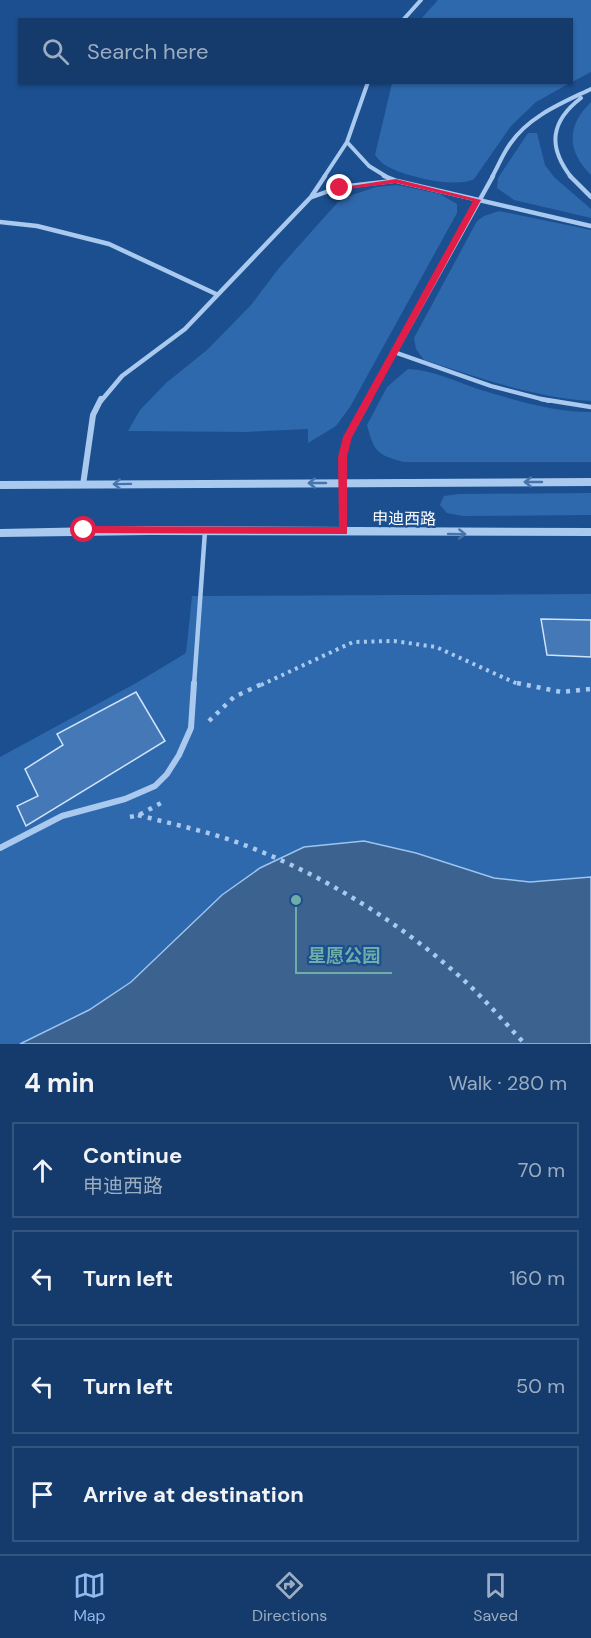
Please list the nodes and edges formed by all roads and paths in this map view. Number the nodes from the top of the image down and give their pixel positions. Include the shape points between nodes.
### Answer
1 (421, 0) edge
2 (405, 18) edge
3 (367, 84) edge
4 (591, 90) edge
5 (347, 142) junction
6 (396, 181) junction
7 (311, 197) junction
8 (591, 197) edge
9 (478, 200) junction
10 (0, 222) edge
11 (591, 226) edge
12 (216, 294) junction
13 (394, 352) junction
14 (591, 407) edge
15 (591, 482) edge
16 (343, 483) junction
17 (0, 485) edge
18 (83, 485) junction
19 (205, 531) junction
20 (344, 531) junction
21 (591, 532) edge
22 (0, 533) edge
23 (591, 689) edge
24 (207, 725) dead end
25 (165, 800) dead end
26 (139, 815) junction
27 (128, 817) dead end
28 (0, 848) edge
29 (525, 1044) edge

1 - 2 street
3 - 5 street
4 - 8 street via 564,112 553,142 571,177
4 - 9 street via 549,110 520,132
5 - 6 street via 372,170
5 - 7 street
6 - 7 street via 340,188
6 - 9 street
7 - 12 street
9 - 11 street
9 - 13 street
10 - 12 street via 37,226 109,244
12 - 18 street via 185,329 122,376 103,396 93,415
13 - 14 lane via 516,395
13 - 16 street via 348,437 342,457
15 -> 16 street
16 -> 18 street
16 - 20 street
17 - 18 street
19 - 20 street, 申迪西路
19 - 22 street, 申迪西路
19 - 28 lane via 191,728 181,754 148,792 62,816
20 -> 21 street, 申迪西路
23 - 24 path via 561,692 520,685 436,647 394,641 353,642 234,697
25 - 26 path
26 - 27 path
26 - 29 path via 198,829 261,852 322,879 361,902 468,984

